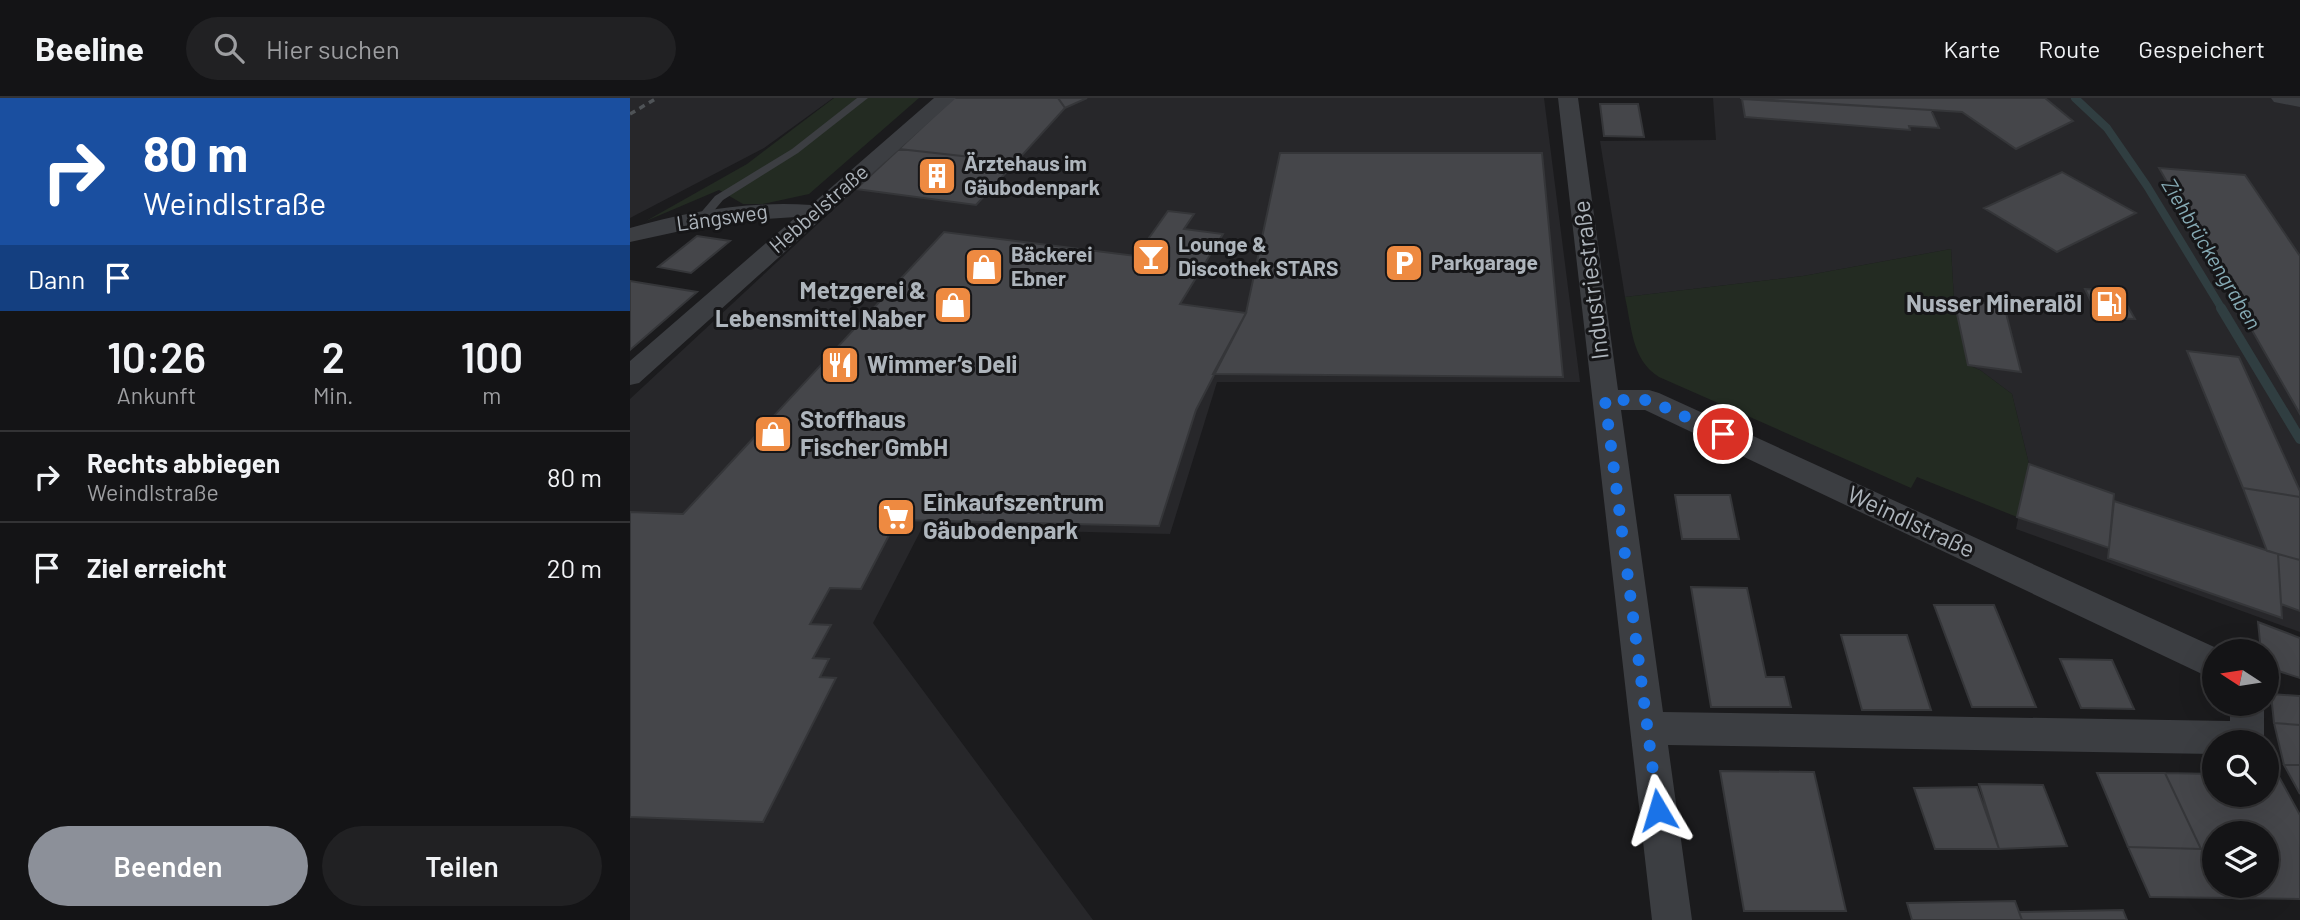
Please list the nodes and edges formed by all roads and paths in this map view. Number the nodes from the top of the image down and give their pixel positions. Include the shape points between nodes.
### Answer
1 (863, 98) edge
2 (946, 98) edge
3 (1568, 98) edge
4 (2281, 98) edge
5 (2300, 101) edge
6 (815, 212) junction
7 (702, 218) junction
8 (630, 235) edge
9 (630, 376) edge
10 (1605, 400) junction
11 (2202, 657) edge
12 (2247, 716) edge
13 (1647, 728) junction
14 (1672, 920) edge

1 - 7 lane via 795,151 719,198
2 - 6 street, Hebbelstraße
3 - 10 street, Industriestraße
4 - 5 street
6 - 7 street, Längsweg via 790,209
6 - 9 street, Hebbelstraße
7 - 8 street, Längsweg
10 - 11 street, Weindlstraße via 1649,400
10 - 13 street, Industriestraße
12 - 13 street via 2248,737
13 - 14 street, Industriestraße

